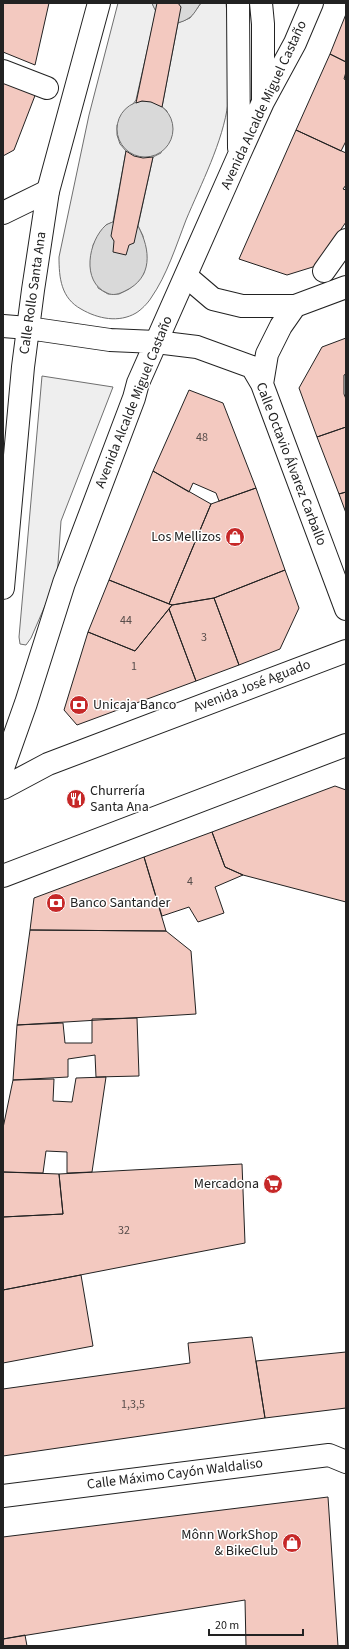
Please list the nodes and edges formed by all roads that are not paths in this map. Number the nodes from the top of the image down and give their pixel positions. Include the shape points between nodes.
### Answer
1 (99, 3) edge
2 (238, 3) edge
3 (312, 3) edge
4 (261, 10) edge
5 (3, 71) edge
6 (47, 88) dead end
7 (263, 102) junction
8 (239, 155) junction
9 (48, 191) junction
10 (3, 214) edge
11 (346, 240) edge
12 (324, 271) dead end
13 (186, 276) junction
14 (346, 287) edge
15 (295, 306) junction
16 (3, 326) edge
17 (28, 328) junction
18 (156, 342) junction
19 (262, 384) junction
20 (3, 588) edge
21 (346, 609) edge
22 (346, 651) edge
23 (346, 745) edge
24 (3, 768) edge
25 (3, 788) edge
26 (3, 876) edge
27 (346, 1462) edge
28 (3, 1496) edge

1 - 9 main road, Calle Rollo Santa Ana
2 - 8 main road
3 - 7 main road, Avenida Alcalde Miguel Castaño via 295,43
4 - 7 main road
5 - 6 main road
7 - 8 main road, Avenida Alcalde Miguel Castaño
8 - 13 main road, Avenida Alcalde Miguel Castaño
9 - 10 main road
9 - 17 main road, Calle Rollo Santa Ana
11 - 12 main road
13 - 15 main road via 213,299 242,306
13 - 18 main road, Avenida Alcalde Miguel Castaño
14 - 15 main road
15 - 19 main road via 281,326 267,354
16 - 17 main road, Calle Octavio Álvarez Carballo
17 - 18 main road, Calle Octavio Álvarez Carballo via 110,340
17 - 20 main road, Calle Rollo Santa Ana
18 - 19 main road, Calle Octavio Álvarez Carballo via 197,347 252,367
18 - 24 main road, Avenida Alcalde Miguel Castaño via 138,383 64,583
19 - 21 main road, Calle Octavio Álvarez Carballo
22 - 25 main road, Avenida José Aguado via 48,764
23 - 26 main road
27 - 28 main road, Calle Máximo Cayón Waldaliso via 329,1455

